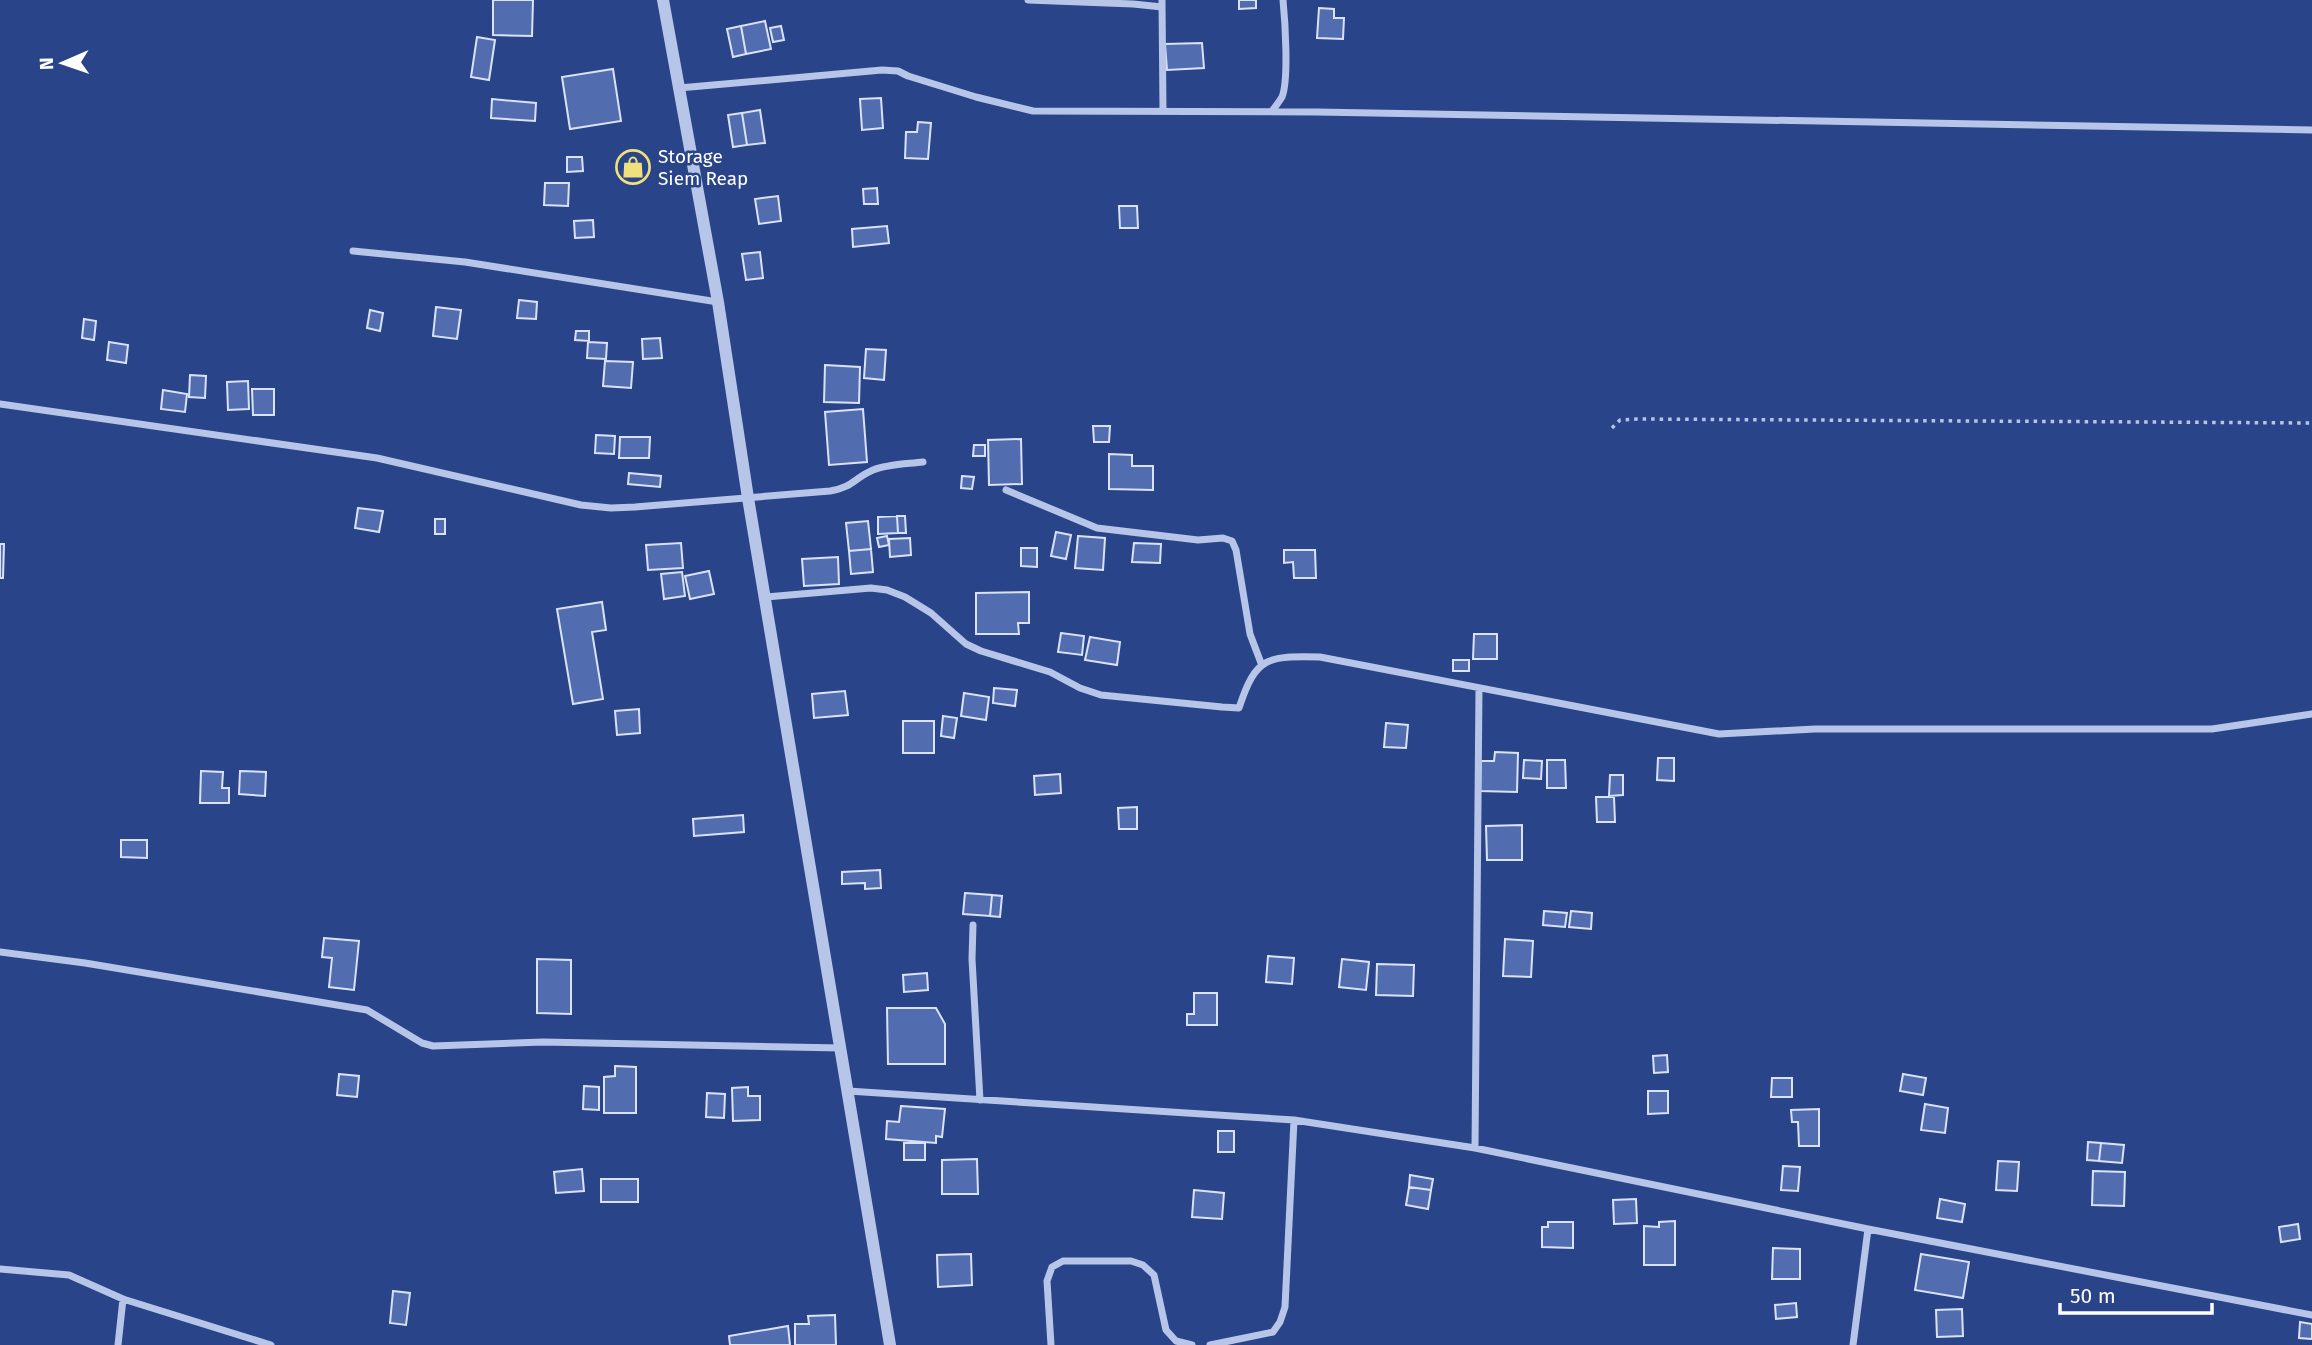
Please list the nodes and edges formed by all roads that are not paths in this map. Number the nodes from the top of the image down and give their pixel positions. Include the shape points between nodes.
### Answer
1 (663, 0) edge
2 (1028, 0) edge
3 (1283, 0) edge
4 (1162, 4) edge
5 (679, 88) junction
6 (1163, 111) junction
7 (1272, 111) junction
8 (2312, 130) edge
9 (353, 251) dead end
10 (718, 302) junction
11 (0, 404) edge
12 (923, 462) dead end
13 (1006, 490) dead end
14 (748, 498) junction
15 (766, 597) junction
16 (1261, 663) junction
17 (1479, 688) junction
18 (2312, 714) edge
19 (973, 925) dead end
20 (0, 952) edge
21 (841, 1048) junction
22 (848, 1091) junction
23 (980, 1100) junction
24 (1294, 1120) junction
25 (1475, 1148) junction
26 (1868, 1230) junction
27 (0, 1269) edge
28 (123, 1299) junction
29 (2312, 1315) edge
30 (118, 1345) edge
31 (271, 1345) edge
32 (890, 1345) edge
33 (1051, 1345) edge
34 (1192, 1345) edge
35 (1210, 1345) edge
36 (1853, 1345) edge

1 - 5 street
2 - 4 street
3 - 7 street via 1284,88
4 - 6 street
5 - 6 street via 882,70 1026,110
5 - 10 street
6 - 7 street
7 - 8 street
9 - 10 street via 465,262
10 - 14 street
11 - 14 street via 377,458 581,505 611,508
12 - 14 street via 876,469 841,489
13 - 16 street via 1097,528 1233,541
14 - 15 street
15 - 16 street via 887,590 930,613 966,644 1101,695 1239,708
15 - 21 street
16 - 17 street via 1320,657
17 - 18 street via 1719,734 1815,729 2212,729
17 - 25 street
19 - 23 street
20 - 21 street via 366,1010 433,1046 543,1042
21 - 22 street
22 - 23 street
22 - 32 street
23 - 24 street
24 - 25 street
24 - 35 street via 1285,1307 1280,1322 1273,1332
25 - 26 street
26 - 29 street
26 - 36 street
27 - 28 street via 69,1275
28 - 30 street
28 - 31 street
33 - 34 street via 1047,1281 1052,1267 1063,1261 1131,1261 1154,1275 1166,1330 1176,1340

